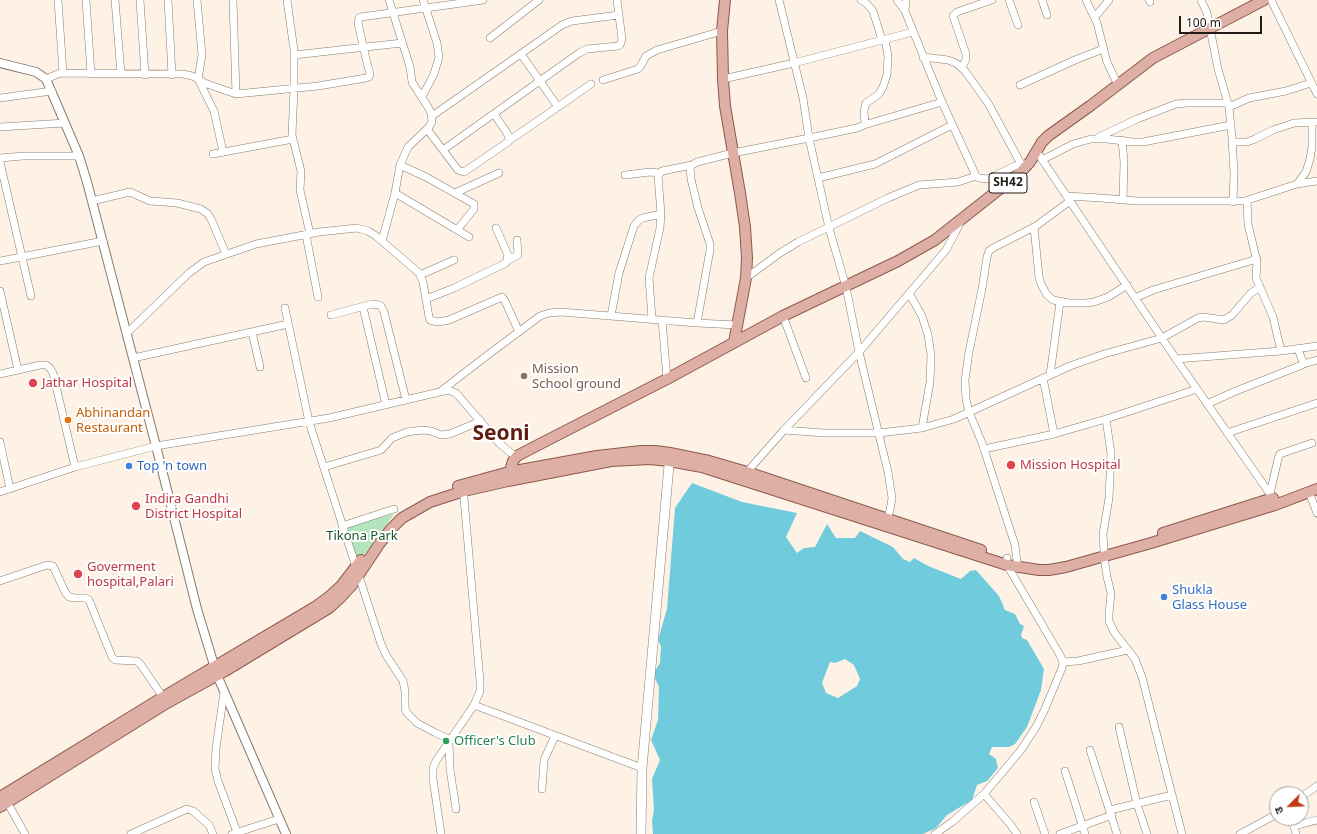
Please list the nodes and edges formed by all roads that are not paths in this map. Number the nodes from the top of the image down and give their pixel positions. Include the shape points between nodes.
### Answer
1 (58, 0) edge
2 (86, 0) edge
3 (115, 0) edge
4 (140, 0) edge
5 (168, 0) edge
6 (197, 0) edge
7 (233, 0) edge
8 (287, 0) edge
9 (389, 0) edge
10 (483, 0) edge
11 (539, 0) edge
12 (617, 0) edge
13 (725, 0) edge
14 (788, 0) edge
15 (860, 0) edge
16 (897, 0) edge
17 (906, 0) edge
18 (992, 0) edge
19 (1009, 0) edge
20 (1042, 0) edge
21 (1086, 0) edge
22 (1109, 0) edge
23 (1201, 0) edge
24 (1264, 0) edge
25 (1271, 0) edge
26 (779, 1) edge
27 (424, 4) edge
28 (905, 11) junction
29 (393, 12) junction
30 (619, 15) junction
31 (1047, 15) dead end
32 (1095, 17) junction
33 (1018, 25) dead end
34 (1210, 29) junction
35 (722, 31) junction
36 (913, 32) junction
37 (490, 38) dead end
38 (884, 40) junction
39 (402, 44) junction
40 (363, 48) junction
41 (1103, 49) junction
42 (521, 54) junction
43 (294, 55) junction
44 (923, 58) junction
45 (794, 62) junction
46 (0, 63) edge
47 (962, 68) junction
48 (63, 73) junction
49 (91, 74) junction
50 (121, 74) junction
51 (145, 75) junction
52 (172, 75) junction
53 (46, 79) junction
54 (198, 79) junction
55 (723, 79) junction
56 (541, 80) junction
57 (603, 80) dead end
58 (591, 84) dead end
59 (1020, 85) dead end
60 (1118, 85) junction
61 (1315, 87) edge
62 (294, 89) junction
63 (52, 92) junction
64 (236, 94) junction
65 (422, 97) junction
66 (0, 98) edge
67 (942, 102) junction
68 (1228, 105) junction
69 (558, 107) junction
70 (494, 114) junction
71 (432, 116) junction
72 (1314, 122) edge
73 (65, 123) junction
74 (864, 125) junction
75 (952, 125) junction
76 (1231, 125) junction
77 (0, 127) edge
78 (427, 129) junction
79 (809, 138) junction
80 (1096, 138) junction
81 (293, 139) junction
82 (510, 140) junction
83 (1122, 140) junction
84 (1233, 142) junction
85 (443, 150) junction
86 (224, 152) junction
87 (733, 153) junction
88 (213, 154) dead end
89 (79, 156) junction
90 (1039, 156) junction
91 (0, 158) edge
92 (0, 162) edge
93 (1025, 163) junction
94 (400, 164) junction
95 (692, 165) junction
96 (499, 172) dead end
97 (660, 173) junction
98 (625, 175) dead end
99 (976, 176) junction
100 (818, 178) junction
101 (1317, 181) edge
102 (1297, 184) junction
103 (455, 192) junction
104 (395, 193) junction
105 (1069, 199) junction
106 (1123, 200) junction
107 (92, 201) junction
108 (1247, 201) junction
109 (1233, 202) junction
110 (661, 214) junction
111 (961, 221) junction
112 (1034, 227) junction
113 (496, 228) dead end
114 (829, 228) junction
115 (457, 230) junction
116 (308, 234) junction
117 (469, 237) dead end
118 (517, 240) dead end
119 (382, 241) junction
120 (102, 242) junction
121 (226, 254) junction
122 (22, 256) junction
123 (1257, 259) junction
124 (454, 260) dead end
125 (508, 260) junction
126 (0, 261) edge
127 (420, 276) junction
128 (746, 278) junction
129 (1127, 285) junction
130 (846, 287) junction
131 (1260, 287) junction
132 (0, 291) edge
133 (909, 293) junction
134 (32, 296) dead end
135 (318, 297) dead end
136 (1135, 298) junction
137 (426, 299) junction
138 (1060, 302) junction
139 (363, 307) junction
140 (285, 308) dead end
141 (331, 315) dead end
142 (611, 316) junction
143 (783, 316) junction
144 (652, 320) junction
145 (662, 320) junction
146 (697, 323) junction
147 (288, 324) junction
148 (737, 325) junction
149 (252, 332) junction
150 (519, 332) junction
151 (126, 333) junction
152 (1162, 338) junction
153 (734, 342) junction
154 (1317, 346) edge
155 (1298, 349) junction
156 (1281, 351) junction
157 (859, 352) junction
158 (133, 358) junction
159 (1176, 359) junction
160 (1317, 360) edge
161 (1303, 364) junction
162 (260, 367) dead end
163 (18, 370) junction
164 (0, 374) edge
165 (1047, 377) junction
166 (806, 378) dead end
167 (667, 379) junction
168 (1197, 389) junction
169 (439, 392) junction
170 (406, 400) junction
171 (1317, 403) edge
172 (1207, 404) junction
173 (386, 405) junction
174 (969, 412) junction
175 (1106, 419) junction
176 (480, 421) junction
177 (309, 422) junction
178 (922, 428) junction
179 (784, 430) junction
180 (879, 433) junction
181 (1227, 433) junction
182 (1054, 434) junction
183 (0, 442) edge
184 (1312, 443) dead end
185 (156, 446) junction
186 (984, 449) junction
187 (517, 456) junction
188 (669, 457) junction
189 (75, 467) junction
190 (324, 467) junction
191 (747, 472) junction
192 (508, 476) junction
193 (1317, 483) edge
194 (463, 488) junction
195 (10, 489) junction
196 (1313, 491) edge
197 (0, 492) edge
198 (1272, 499) junction
199 (394, 510) dead end
200 (1317, 513) edge
201 (886, 522) junction
202 (342, 526) junction
203 (1104, 554) junction
204 (1012, 563) junction
205 (357, 572) junction
206 (0, 581) edge
207 (1128, 650) junction
208 (1063, 662) junction
209 (216, 671) junction
210 (224, 692) junction
211 (165, 700) junction
212 (474, 705) junction
213 (1119, 727) dead end
214 (555, 736) junction
215 (450, 741) junction
216 (1090, 750) dead end
217 (642, 768) junction
218 (1065, 771) dead end
219 (542, 789) dead end
220 (984, 794) junction
221 (1172, 795) junction
222 (2, 802) edge
223 (1034, 802) dead end
224 (1137, 804) junction
225 (456, 809) dead end
226 (1111, 813) junction
227 (1269, 818) edge
228 (279, 819) junction
229 (1082, 826) junction
230 (1294, 826) edge
231 (234, 833) edge
232 (25, 834) edge
233 (130, 834) edge
234 (213, 834) edge
235 (286, 834) edge
236 (441, 834) edge
237 (641, 834) edge
238 (935, 834) edge
239 (1017, 834) edge
240 (1045, 834) edge
241 (1060, 834) edge
242 (1085, 834) edge
243 (1117, 834) edge
244 (1147, 834) edge
245 (1182, 834) edge
246 (1240, 834) edge
247 (1296, 834) edge

1 - 48 street
2 - 49 street
3 - 50 street
4 - 51 street
5 - 52 street
6 - 54 street via 202,55
7 - 64 street
8 - 43 street
9 - 29 street
10 - 27 street
11 - 37 street
12 - 30 street
13 - 35 main road
14 - 26 street
15 - 38 street via 873,11
16 - 28 street
17 - 28 street
18 - 47 street via 957,12 953,16 966,54
19 - 33 street
20 - 31 street
21 - 32 street
22 - 32 street
23 - 34 street
24 - 34 main road, SH42
25 - 61 street
26 - 45 street
27 - 29 street
27 - 65 street via 439,57 434,74
28 - 36 street
29 - 39 street
29 - 40 street via 359,18
30 - 42 street via 568,23
30 - 56 street via 622,39 618,46 583,51
32 - 41 street
34 - 60 main road, SH42 via 1153,58
34 - 68 street
35 - 55 main road
35 - 57 street via 657,50 646,56 638,69
36 - 38 street
36 - 44 street
38 - 45 street
38 - 74 street via 888,56 887,75 879,94 866,103
39 - 40 street
39 - 65 street via 412,82
40 - 43 street
40 - 62 street via 370,71 369,77
41 - 59 street
41 - 60 street
42 - 56 street
42 - 71 street
43 - 62 street
44 - 47 street via 948,60
44 - 67 street
45 - 55 street
45 - 79 street
46 - 53 street via 36,72
47 - 93 street via 988,103
48 - 49 street
48 - 53 street
49 - 50 street
50 - 51 street
51 - 52 street
52 - 54 street via 188,75
53 - 63 street
54 - 64 street
54 - 86 street via 214,111
55 - 87 main road
56 - 69 street
56 - 70 street
58 - 69 street
60 - 90 main road, SH42 via 1052,132 1042,142
61 - 68 street via 1250,98
62 - 64 street
62 - 81 street
63 - 66 street
63 - 73 street
65 - 71 street
67 - 74 street
67 - 75 street
68 - 76 street
68 - 80 street via 1187,103 1169,106
69 - 82 street
70 - 82 street
70 - 85 street
71 - 78 street via 431,125
72 - 84 street via 1294,123 1247,142
72 - 102 street via 1310,159 1306,172
73 - 77 street
73 - 89 street
74 - 79 street
75 - 99 street
75 - 100 street via 875,164
76 - 83 street via 1143,142
76 - 84 street
78 - 85 street
78 - 94 street via 408,147
79 - 87 street
79 - 100 street
80 - 83 street
80 - 90 street
81 - 86 street
81 - 116 street via 301,171 300,190
82 - 85 street via 464,172 458,170
83 - 106 street
84 - 109 street
86 - 88 street
87 - 95 street
87 - 128 main road via 745,228
89 - 91 street
89 - 107 street
90 - 93 main road, SH42
90 - 105 street
92 - 122 street
93 - 99 street via 988,178
93 - 111 main road, SH42 via 1020,173
94 - 103 street
94 - 104 street
95 - 97 street
95 - 146 street via 691,179 710,244
96 - 103 street
97 - 98 street
97 - 110 street via 658,181
99 - 114 street via 958,182 919,185 907,189
100 - 114 street
101 - 102 street
102 - 108 street
103 - 115 street via 472,202 475,207
104 - 115 street
104 - 119 street
105 - 106 street
105 - 112 street
105 - 129 street
106 - 109 street
107 - 120 street
107 - 121 street via 130,192 154,202 177,203 201,209 211,219
108 - 109 street
108 - 123 street via 1248,224
110 - 142 street via 643,218 634,226 619,273
110 - 144 street via 649,278
111 - 130 main road, SH42 via 935,240
111 - 133 street via 946,250
112 - 138 street via 1041,284 1050,298
112 - 174 street via 993,248 986,257 969,352 966,399
113 - 125 street
114 - 128 street via 798,242
114 - 130 street
115 - 117 street
116 - 119 street via 362,228
116 - 121 street via 256,244
116 - 135 street
118 - 125 street via 518,255
119 - 127 street via 415,268
120 - 122 street
120 - 151 street
121 - 151 street via 197,266
122 - 126 street
122 - 134 street
123 - 131 street via 1256,275
123 - 136 street via 1153,290
124 - 127 street
125 - 137 street via 454,288
127 - 137 street
128 - 148 main road
129 - 136 street
129 - 138 street via 1094,302
130 - 143 main road, SH42
130 - 157 street
131 - 152 street via 1228,318 1198,318
131 - 156 street via 1273,317
132 - 163 street
133 - 157 street
133 - 178 street via 922,316 931,355 930,382
136 - 152 street
137 - 150 street via 430,320 438,322 455,318 502,297
138 - 165 street
139 - 141 street
139 - 170 street via 376,304 383,309
139 - 173 street
140 - 147 street
142 - 144 street
142 - 150 street via 549,313 540,316
143 - 153 main road, SH42
143 - 166 street
144 - 145 street
145 - 146 street
145 - 167 street
146 - 148 street
147 - 149 street
147 - 177 street
148 - 153 main road
149 - 158 street
149 - 162 street
150 - 169 street
151 - 158 street
152 - 159 street
152 - 165 street via 1104,354
153 - 167 main road
154 - 155 street
155 - 156 street
155 - 161 street
156 - 159 street
157 - 179 street
157 - 180 street
158 - 185 street
159 - 168 street
160 - 161 street
161 - 172 street
163 - 164 street
163 - 189 street via 43,365 52,370
165 - 174 street
165 - 182 street
167 - 187 main road
168 - 172 street
168 - 175 street
169 - 170 street
169 - 176 street via 448,390 456,393
170 - 173 street
171 - 181 street
172 - 181 street
173 - 177 street
174 - 178 street
174 - 186 street
175 - 182 street
175 - 203 street via 1111,460 1103,538
176 - 187 street via 504,448
176 - 190 street via 450,434 441,435 423,430 407,432 392,438 381,450
177 - 185 street
177 - 190 street
178 - 180 street
179 - 180 street
179 - 191 street
180 - 201 street via 892,498
181 - 198 street
182 - 186 street
183 - 195 street
184 - 198 street via 1280,454
185 - 189 street
185 - 209 street via 197,609
186 - 204 street via 1015,545
187 - 192 main road
188 - 191 main road via 709,461
188 - 192 main road via 648,451 609,454
188 - 201 main road
188 - 217 main road
189 - 195 street
190 - 202 street
191 - 201 main road
192 - 194 main road
193 - 198 main road
194 - 205 main road via 430,502 402,518
194 - 212 street via 480,681 480,691
195 - 197 street
196 - 198 main road
196 - 200 street
198 - 203 main road via 1155,542
199 - 202 street
201 - 204 main road
202 - 205 street
203 - 204 main road via 1049,570
203 - 207 street via 1111,594 1109,620 1114,632
204 - 208 street
205 - 209 main road via 341,598 329,608
205 - 215 street via 381,644 403,681 406,712 417,723
206 - 211 street via 47,565 52,566 69,597 89,600 112,657 115,660 137,662
207 - 208 street
207 - 221 street via 1135,659 1142,677
208 - 220 street via 1036,727
209 - 210 street
209 - 211 main road
210 - 228 street
210 - 231 street via 215,769
211 - 222 main road
212 - 214 street
212 - 215 street
213 - 224 street
214 - 217 street
214 - 219 street via 544,760
215 - 225 street via 450,769
215 - 236 street via 433,768
216 - 226 street
217 - 237 main road
218 - 229 street
220 - 238 street
220 - 239 street
221 - 224 street
221 - 245 street
222 - 232 street
223 - 240 street
224 - 226 street
224 - 244 street
226 - 229 street
226 - 243 street
227 - 246 street
228 - 231 street
228 - 235 street
229 - 241 street
229 - 242 street
230 - 247 street
233 - 234 street via 187,809 209,825

